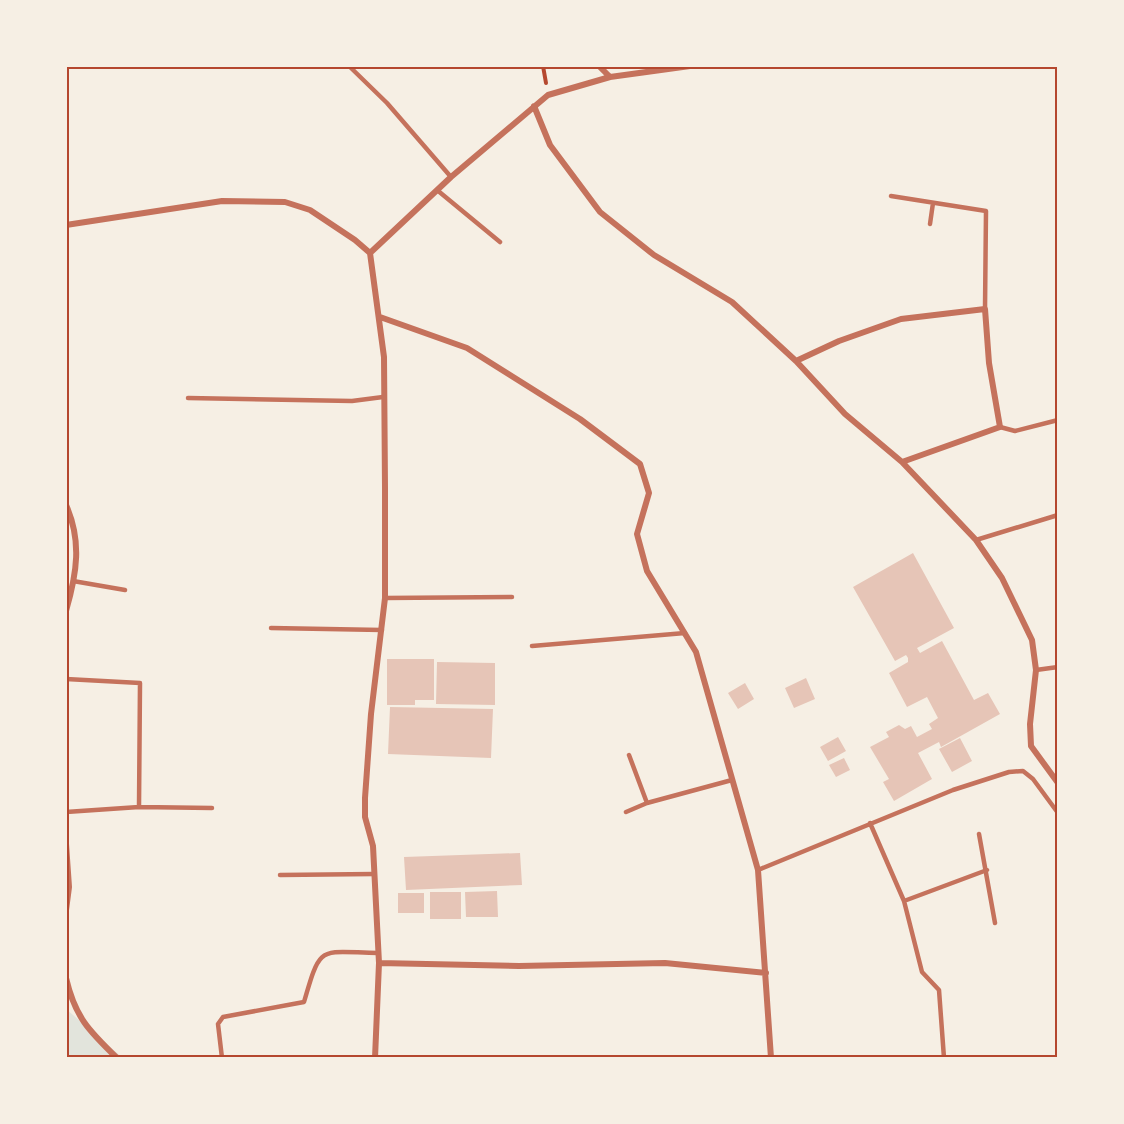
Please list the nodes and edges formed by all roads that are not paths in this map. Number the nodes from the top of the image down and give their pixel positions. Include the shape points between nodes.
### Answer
1 (349, 66) edge
2 (599, 66) edge
3 (690, 66) edge
4 (610, 77) junction
5 (534, 106) junction
6 (451, 177) junction
7 (437, 190) junction
8 (891, 196) dead end
9 (933, 203) junction
10 (930, 224) dead end
11 (66, 225) edge
12 (500, 242) dead end
13 (370, 253) junction
14 (985, 309) junction
15 (380, 317) junction
16 (796, 361) junction
17 (383, 397) junction
18 (188, 398) dead end
19 (1058, 420) edge
20 (1000, 427) junction
21 (902, 462) junction
22 (66, 504) edge
23 (1058, 515) edge
24 (976, 540) junction
25 (73, 581) junction
26 (125, 590) dead end
27 (512, 597) dead end
28 (385, 598) junction
29 (66, 611) edge
30 (271, 628) dead end
31 (382, 630) junction
32 (685, 633) junction
33 (532, 646) dead end
34 (1058, 667) edge
35 (1036, 670) junction
36 (66, 679) edge
37 (629, 755) dead end
38 (732, 780) junction
39 (1058, 783) edge
40 (647, 803) junction
41 (139, 807) junction
42 (212, 808) dead end
43 (66, 812) edge
44 (626, 812) dead end
45 (1058, 813) edge
46 (870, 823) junction
47 (979, 834) dead end
48 (66, 844) edge
49 (758, 870) junction
50 (987, 870) junction
51 (374, 874) junction
52 (280, 875) dead end
53 (904, 901) junction
54 (66, 910) edge
55 (995, 923) dead end
56 (378, 953) junction
57 (379, 963) junction
58 (766, 973) junction
59 (66, 978) edge
60 (117, 1058) edge
61 (222, 1058) edge
62 (375, 1058) edge
63 (771, 1058) edge
64 (944, 1058) edge

1 - 6 lane
2 - 4 street
3 - 4 street
4 - 5 street via 548,95
5 - 6 street
5 - 16 street via 550,145 600,212 654,255 732,302
6 - 7 street
7 - 12 lane
7 - 13 street
8 - 9 lane
9 - 10 lane
9 - 14 lane via 986,211
11 - 13 street via 222,201 285,202 310,210
13 - 15 street
14 - 16 street via 900,320
14 - 20 street
15 - 17 street
15 - 32 street via 467,348 580,419 640,464 649,493 637,534 647,571
16 - 21 street via 844,414
17 - 18 lane via 352,401
17 - 28 street
19 - 20 lane via 1015,431
20 - 21 street
21 - 24 street
22 - 25 street via 75,525 78,561
23 - 24 lane
24 - 35 street via 1002,578 1032,640
25 - 26 lane
25 - 29 street
27 - 28 lane
28 - 31 street
30 - 31 lane
31 - 51 street via 365,798
32 - 33 lane
32 - 38 street via 696,652
34 - 35 lane
35 - 39 street via 1031,746
36 - 41 lane via 140,683
37 - 40 lane
38 - 40 lane
38 - 49 street
40 - 44 lane
41 - 42 lane
41 - 43 lane
45 - 46 lane via 1023,771 953,790
46 - 49 lane
46 - 53 lane
47 - 50 lane
48 - 54 street
49 - 58 street
50 - 53 lane
50 - 55 lane
51 - 52 lane
51 - 56 street
53 - 64 lane via 922,972 939,990
56 - 57 street
56 - 61 lane via 329,952 315,963 304,1002 223,1017 218,1024
57 - 58 street via 664,963
57 - 62 street
58 - 63 street
59 - 60 street via 77,1014 89,1032

